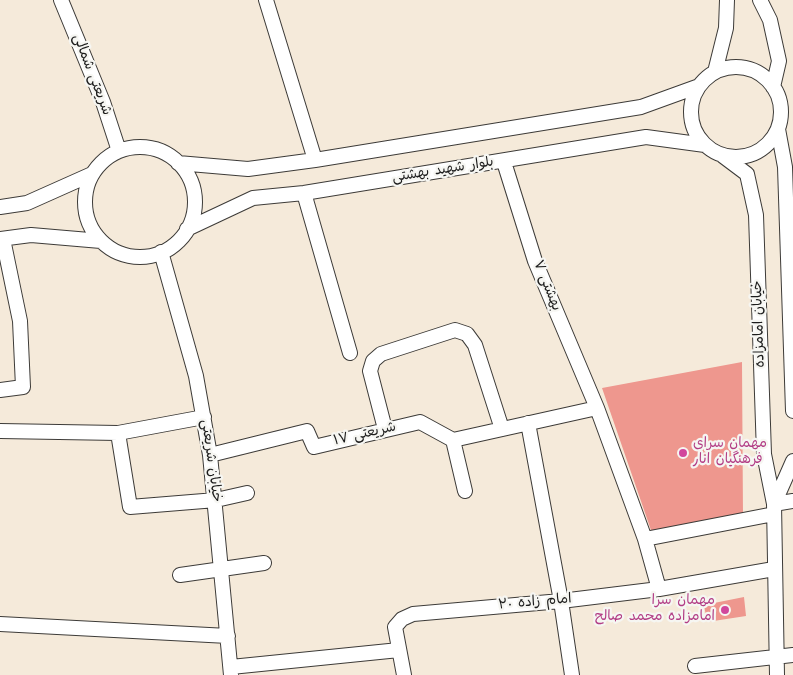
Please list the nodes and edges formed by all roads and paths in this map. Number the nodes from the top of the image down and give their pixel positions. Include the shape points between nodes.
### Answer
1 (61, 0) edge
2 (266, 0) edge
3 (727, 0) edge
4 (760, 0) edge
5 (715, 72) junction
6 (699, 86) junction
7 (773, 87) junction
8 (778, 129) junction
9 (705, 145) junction
10 (118, 151) junction
11 (723, 156) junction
12 (315, 160) junction
13 (504, 162) junction
14 (178, 163) junction
15 (92, 174) junction
16 (304, 194) junction
17 (0, 207) edge
18 (188, 230) junction
19 (1, 239) edge
20 (101, 241) junction
21 (160, 252) junction
22 (350, 353) dead end
23 (0, 390) edge
24 (597, 408) junction
25 (793, 411) edge
26 (204, 418) junction
27 (528, 423) junction
28 (384, 429) junction
29 (502, 429) junction
30 (0, 431) edge
31 (118, 433) junction
32 (453, 440) junction
33 (210, 455) junction
34 (793, 461) edge
35 (466, 491) dead end
36 (247, 493) dead end
37 (216, 500) junction
38 (793, 501) edge
39 (774, 509) junction
40 (645, 539) junction
41 (264, 563) dead end
42 (774, 569) junction
43 (222, 570) junction
44 (180, 576) dead end
45 (659, 589) junction
46 (561, 601) junction
47 (5, 624) edge
48 (228, 636) junction
49 (399, 650) junction
50 (793, 655) edge
51 (776, 658) junction
52 (695, 666) dead end
53 (231, 671) edge
54 (404, 675) edge
55 (572, 675) edge
56 (777, 675) edge

1 - 10 street, شریعتی شمالی via 103,102
2 - 12 street
3 - 5 street via 726,28
4 - 7 street via 770,20 778,62
5 - 6 street
5 - 7 street via 736,67 757,72
6 - 9 street via 692,102 693,125
6 - 12 street via 641,107
7 - 8 street via 781,107
8 - 11 street via 766,147 746,157
8 - 25 street via 785,167
9 - 11 street
9 - 13 street, بلوار شهید بهشتی via 646,137
10 - 14 street via 139,147 154,149
10 - 15 street via 100,163
11 - 39 street, خیابان امامزاده via 747,174 756,214 764,454
12 - 14 street via 248,169
13 - 16 street, بلوار شهید بهشتی
13 - 24 street, بهشتی ۷ via 535,261
14 - 18 street via 193,188 195,202
15 - 17 street via 27,203
15 - 20 street via 84,202 89,223
16 - 18 street, بلوار شهید بهشتی via 253,198
16 - 22 street
18 - 21 street via 179,241
19 - 20 street via 31,234
19 - 23 street via 20,321 24,387
20 - 21 street via 126,255 140,257
21 - 26 street, خیابان شریعتی via 196,376
24 - 27 street
24 - 40 street, بهشتی ۷
26 - 31 street
26 - 33 street, خیابان شریعتی
27 - 29 street
27 - 46 street
28 - 29 street via 370,371 373,360 381,354 455,330 467,334 474,345
28 - 32 street, شریعتی ۱۷ via 420,422
28 - 33 street, شریعتی ۱۷ via 314,447 307,431
29 - 32 street
30 - 31 street
31 - 37 street via 130,507
32 - 35 street
33 - 37 street, خیابان شریعتی
34 - 39 street, خیابان امامزاده
36 - 37 street
37 - 43 street, خیابان شریعتی
38 - 39 street
39 - 40 street
39 - 42 street, خیابان امامزاده
40 - 45 street, بهشتی ۷
41 - 43 street
42 - 45 street, امام زاده ۲۰
42 - 51 street, خیابان امامزاده
43 - 44 street
43 - 48 street, خیابان شریعتی
45 - 46 street, امام زاده ۲۰
46 - 49 street, امام زاده ۲۰ via 413,614 395,627
46 - 55 street
47 - 48 street
48 - 53 street, خیابان شریعتی
49 - 53 street
49 - 54 street
50 - 51 street
51 - 52 street
51 - 56 street, خیابان امامزاده

